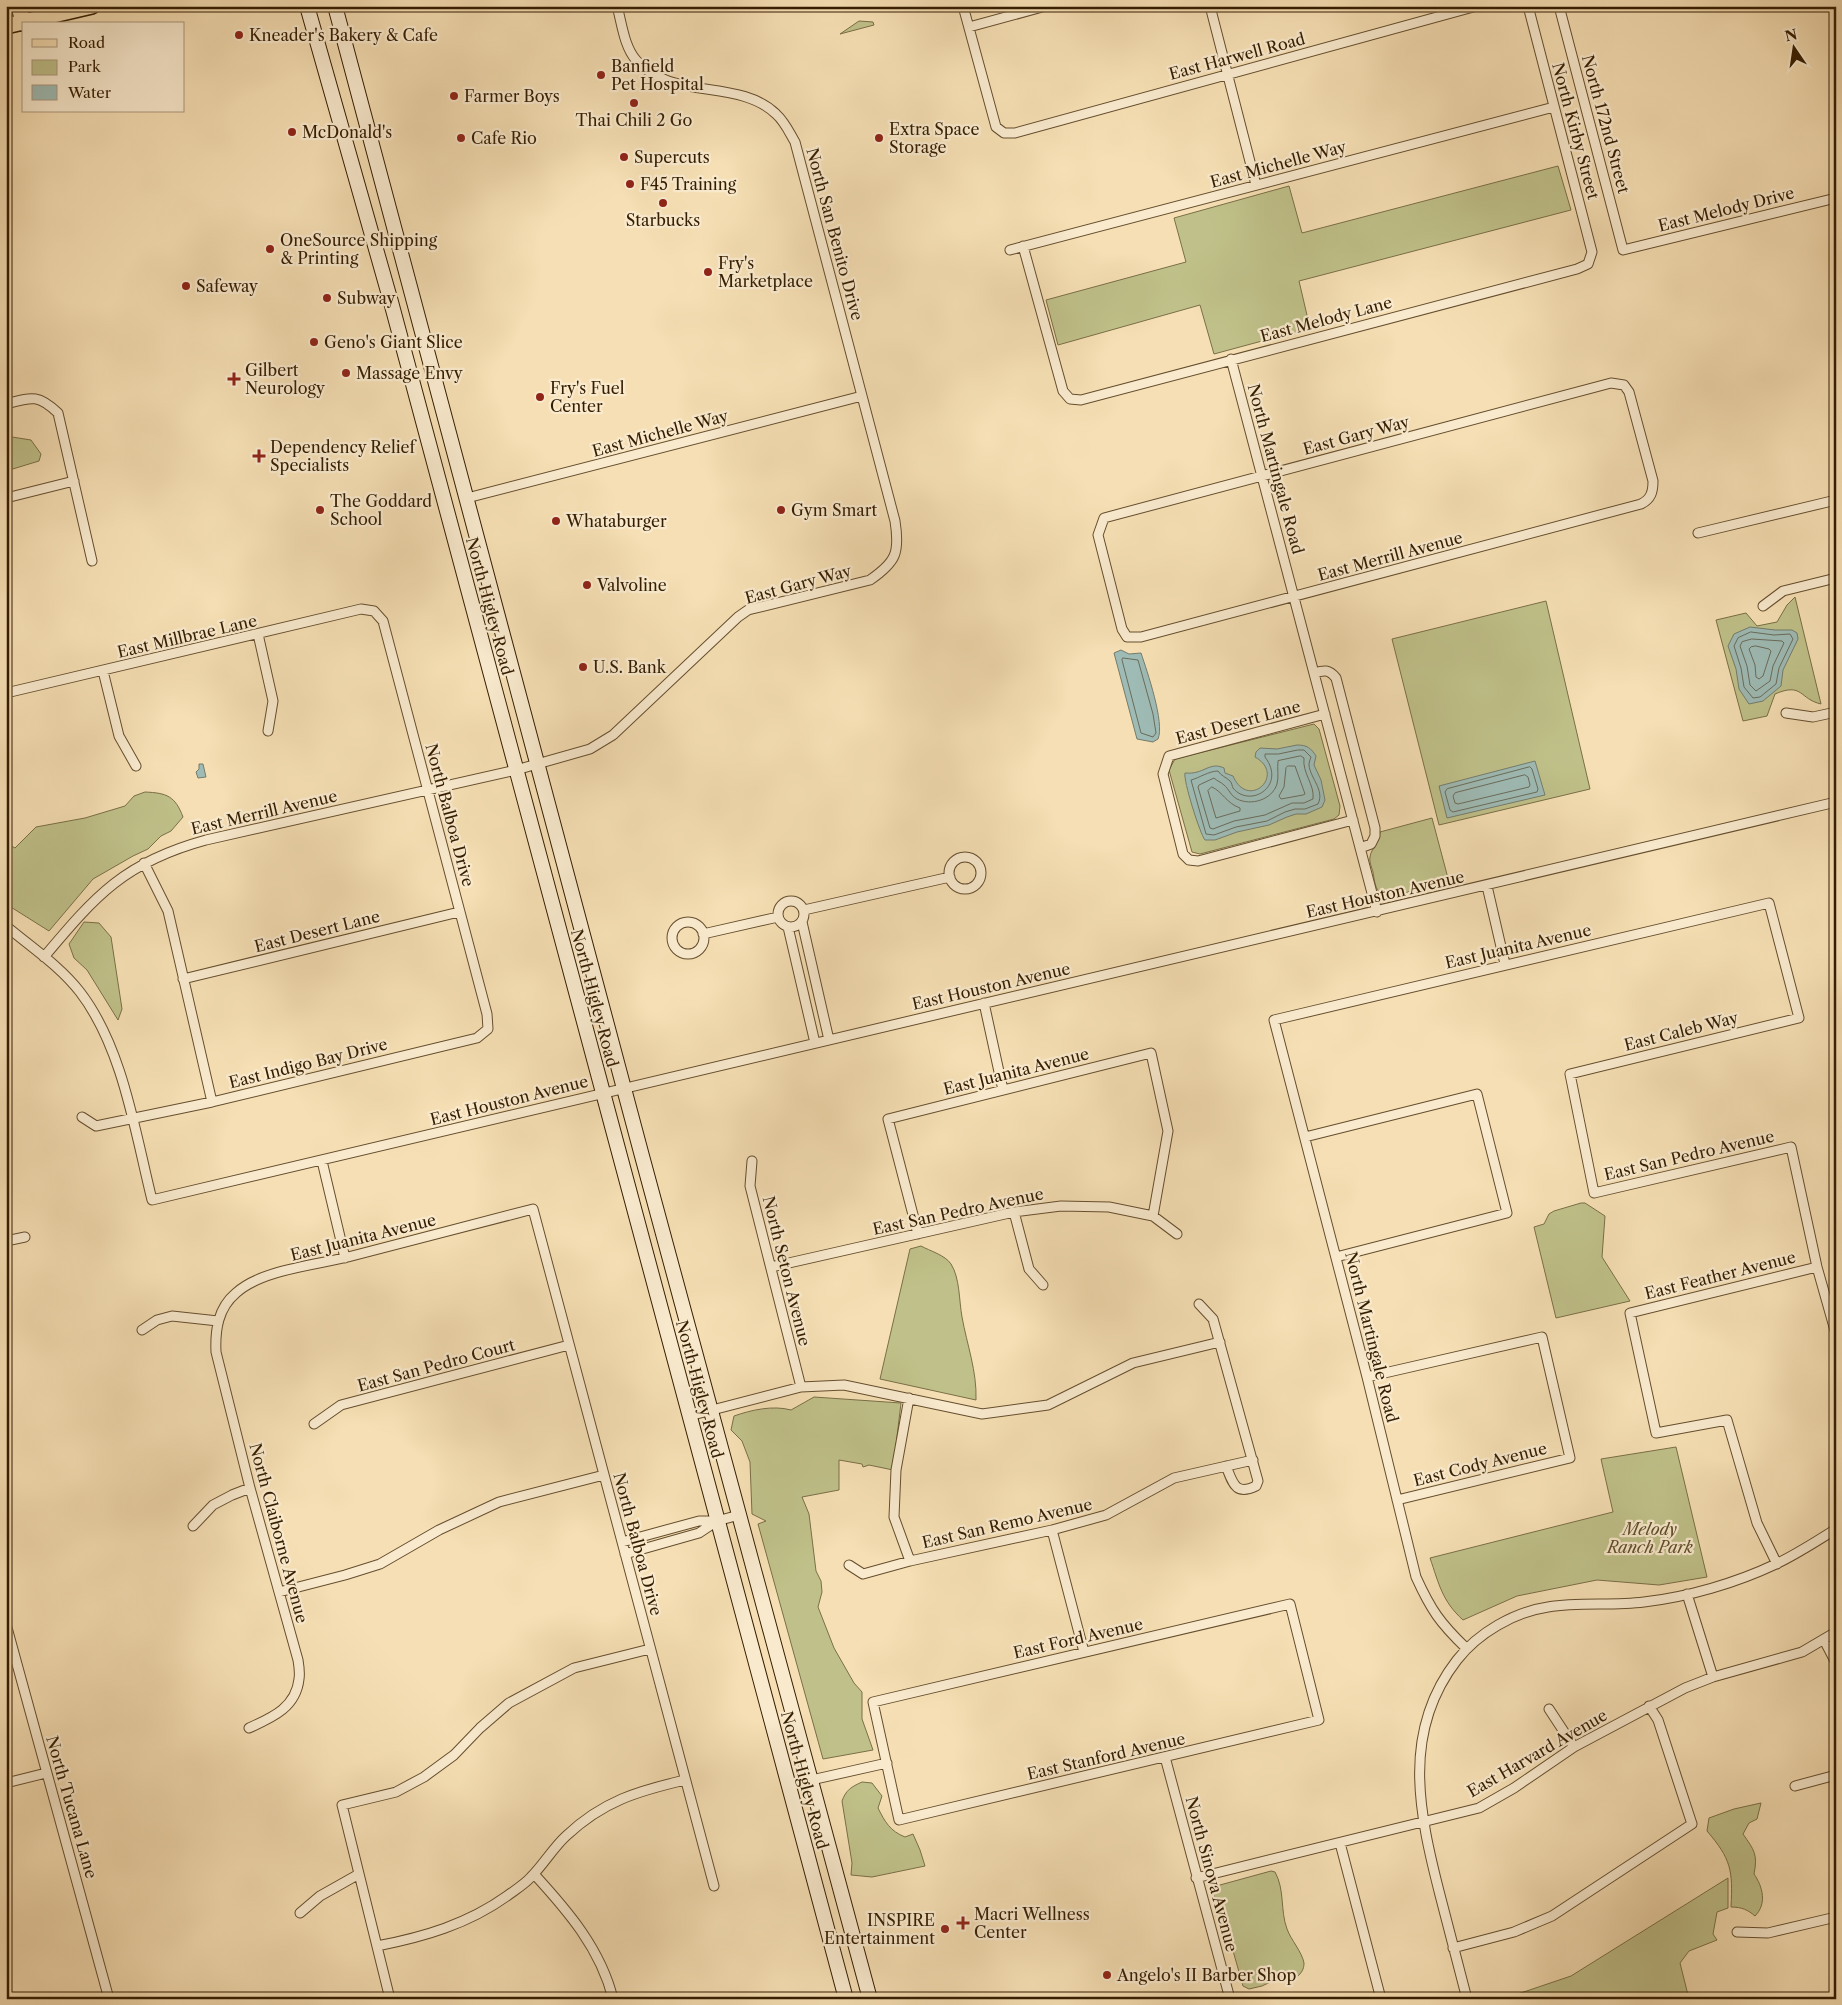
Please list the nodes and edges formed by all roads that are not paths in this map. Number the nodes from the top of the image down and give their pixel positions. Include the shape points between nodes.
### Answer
1 (19, 6) edge
2 (92, 6) edge
3 (307, 6) edge
4 (335, 6) edge
5 (617, 6) edge
6 (963, 6) edge
7 (1046, 6) edge
8 (1210, 6) edge
9 (1477, 6) edge
10 (1528, 6) edge
11 (1559, 6) edge
12 (22, 22) edge
13 (23, 22) joint
14 (6, 26) edge
15 (969, 27) junction
16 (1227, 75) junction
17 (1554, 107) junction
18 (1256, 185) junction
19 (1836, 198) edge
20 (391, 216) junction
21 (368, 223) junction
22 (1023, 246) junction
23 (1010, 250) dead end
24 (1623, 250) joint
25 (1588, 264) joint
26 (1231, 359) junction
27 (862, 396) junction
28 (6, 404) edge
29 (1262, 475) junction
30 (74, 481) junction
31 (1653, 490) joint
32 (6, 498) edge
33 (467, 498) junction
34 (1836, 500) edge
35 (445, 504) junction
36 (1698, 533) dead end
37 (92, 561) dead end
38 (886, 569) joint
39 (1836, 578) edge
40 (1294, 597) junction
41 (1763, 606) dead end
42 (374, 611) joint
43 (258, 634) junction
44 (1127, 637) joint
45 (103, 671) junction
46 (1314, 673) junction
47 (6, 693) edge
48 (1836, 712) edge
49 (1786, 713) dead end
50 (1325, 714) junction
51 (268, 731) dead end
52 (136, 766) dead end
53 (527, 767) junction
54 (428, 790) junction
55 (1836, 802) edge
56 (1353, 820) junction
57 (1360, 848) junction
58 (144, 863) junction
59 (950, 876) dead end
60 (1487, 886) junction
61 (804, 910) junction
62 (459, 912) junction
63 (1376, 912) junction
64 (778, 917) junction
65 (802, 922) junction
66 (6, 926) edge
67 (788, 927) junction
68 (703, 934) dead end
69 (44, 957) junction
70 (1505, 964) junction
71 (183, 979) junction
72 (984, 1003) junction
73 (1799, 1018) joint
74 (1274, 1020) joint
75 (488, 1029) joint
76 (829, 1040) junction
77 (816, 1043) junction
78 (624, 1088) junction
79 (1003, 1090) junction
80 (602, 1093) junction
81 (212, 1102) junction
82 (82, 1116) dead end
83 (132, 1119) junction
84 (1305, 1137) junction
85 (322, 1161) junction
86 (752, 1161) dead end
87 (1594, 1193) joint
88 (533, 1209) joint
89 (1014, 1212) junction
90 (1154, 1216) junction
91 (918, 1234) junction
92 (1177, 1234) dead end
93 (25, 1237) dead end
94 (6, 1241) edge
95 (1336, 1257) junction
96 (346, 1258) junction
97 (771, 1267) junction
98 (1818, 1267) junction
99 (1043, 1285) dead end
100 (1199, 1304) dead end
101 (218, 1321) junction
102 (142, 1330) dead end
103 (1836, 1334) edge
104 (1220, 1342) junction
105 (569, 1345) junction
106 (1367, 1377) junction
107 (802, 1388) junction
108 (909, 1398) junction
109 (711, 1410) junction
110 (689, 1416) junction
111 (314, 1424) dead end
112 (1253, 1460) junction
113 (1226, 1466) junction
114 (604, 1475) junction
115 (250, 1488) junction
116 (1397, 1500) junction
117 (739, 1515) junction
118 (717, 1521) junction
119 (193, 1526) dead end
120 (1836, 1529) edge
121 (1052, 1530) junction
122 (622, 1542) junction
123 (625, 1554) junction
124 (910, 1561) junction
125 (1777, 1564) junction
126 (849, 1565) dead end
127 (279, 1592) junction
128 (1687, 1594) junction
129 (6, 1624) edge
130 (1836, 1632) edge
131 (1824, 1640) junction
132 (1466, 1648) junction
133 (650, 1649) junction
134 (1084, 1652) junction
135 (1836, 1663) edge
136 (1713, 1677) junction
137 (1649, 1706) junction
138 (1549, 1709) dead end
139 (1319, 1720) joint
140 (248, 1728) dead end
141 (1574, 1747) junction
142 (1165, 1757) junction
143 (887, 1763) junction
144 (46, 1773) junction
145 (1836, 1775) edge
146 (685, 1780) junction
147 (811, 1780) junction
148 (6, 1783) edge
149 (789, 1785) junction
150 (1795, 1786) dead end
151 (1423, 1822) junction
152 (1340, 1843) junction
153 (359, 1874) junction
154 (534, 1874) junction
155 (1196, 1878) junction
156 (714, 1886) dead end
157 (300, 1912) dead end
158 (1836, 1917) edge
159 (1737, 1932) dead end
160 (854, 1941) junction
161 (377, 1946) junction
162 (832, 1948) junction
163 (1454, 1948) junction
164 (110, 1999) edge
165 (390, 1999) edge
166 (613, 1999) edge
167 (846, 1999) edge
168 (870, 1999) edge
169 (1230, 1999) edge
170 (1381, 1999) edge
171 (1467, 1999) edge

1 - 13 main road
2 - 13 main road
3 - 21 main road, North Higley Road
4 - 20 main road, North Higley Road
5 - 27 street, North San Benito Drive via 630,51 654,74 679,84 754,100 774,112 786,125 795,142
6 - 15 street
7 - 15 street
8 - 16 street
9 - 16 street, East Harwell Road
10 - 17 street, North Kirby Street
11 - 24 street, North 172nd Street
12 - 14 main road
15 - 16 street, East Harwell Road via 996,127 1004,133 1015,133
16 - 18 street
17 - 18 street, East Michelle Way
17 - 25 street, North Kirby Street via 1592,252
18 - 22 street, East Michelle Way
19 - 24 street, East Melody Drive
20 - 21 main road
20 - 33 main road, North Higley Road
21 - 35 main road, North Higley Road
22 - 23 street, East Michelle Way
22 - 26 street, East Melody Lane via 1063,391 1070,399 1081,400
25 - 26 street, East Melody Lane
26 - 29 street, North Martingale Road
27 - 33 street, East Michelle Way
27 - 38 street, North San Benito Drive via 898,541
28 - 30 street via 35,398 47,402 58,413
29 - 31 street, East Gary Way via 1611,383 1624,385 1630,392
29 - 40 street, North Martingale Road
29 - 44 street, East Gary Way via 1104,518 1098,535 1122,629
30 - 32 street
30 - 37 street
31 - 40 street, East Merrill Avenue via 1648,500 1641,504
33 - 35 main road
33 - 53 main road, North Higley Road
34 - 36 street
35 - 53 main road, North Higley Road
38 - 53 street, East Gary Way via 870,580 748,610 604,742
39 - 41 street via 1783,591
40 - 44 street, East Merrill Avenue via 1141,637
40 - 46 street, North Martingale Road
42 - 43 street, East Millbrae Lane via 361,610
42 - 54 street, North Balboa Drive via 383,621
43 - 45 street, East Millbrae Lane
43 - 51 street via 273,701
45 - 47 street, East Millbrae Lane
45 - 52 street via 119,736
46 - 50 street, North Martingale Road
46 - 57 street via 1325,670 1336,678 1375,828 1371,844
48 - 49 street via 1813,717
50 - 56 street, North Martingale Road
50 - 56 street, East Desert Lane via 1169,756 1162,774 1183,854 1189,860 1198,861
53 - 54 street, East Merrill Avenue
53 - 78 main road, North Higley Road
53 - 80 main road, North Higley Road
54 - 58 street, East Merrill Avenue via 200,842
54 - 62 street, North Balboa Drive
55 - 60 street, East Houston Avenue
56 - 57 street, North Martingale Road
57 - 63 street, North Martingale Road
58 - 69 street, East Merrill Avenue via 114,882 85,909
58 - 71 street via 168,912
59 - 61 street
60 - 63 street, East Houston Avenue
60 - 70 street
61 - 64 street via 800,903 788,901 778,909
61 - 65 street
62 - 71 street, East Desert Lane
62 - 75 street, North Balboa Drive via 487,1014
63 - 72 street, East Houston Avenue
64 - 67 street
64 - 68 street
65 - 67 street
65 - 76 street
66 - 69 street
67 - 77 street
69 - 83 street via 59,968 97,1016 113,1050
70 - 73 street, East Juanita Avenue via 1769,903
70 - 74 street, East Juanita Avenue
71 - 81 street
72 - 76 street, East Houston Avenue
72 - 79 street
73 - 87 street, East Caleb Way via 1570,1074
74 - 84 street, North Martingale Road
75 - 81 street, East Indigo Bay Drive via 477,1038
76 - 77 street, East Houston Avenue
77 - 78 street, East Houston Avenue
78 - 80 street, East Houston Avenue
78 - 109 main road, North Higley Road
79 - 90 street, East Juanita Avenue via 1151,1053 1168,1131
79 - 91 street, East Juanita Avenue via 888,1119
80 - 85 street, East Houston Avenue
80 - 110 main road, North Higley Road
81 - 83 street, East Indigo Bay Drive
82 - 83 street, East Indigo Bay Drive via 96,1126
83 - 85 street, East Houston Avenue via 152,1200
84 - 95 street, North Martingale Road
84 - 95 street via 1477,1094 1507,1213
85 - 96 street
86 - 97 street, North Seton Avenue via 750,1186
87 - 98 street, East San Pedro Avenue via 1791,1147
88 - 96 street, East Juanita Avenue
88 - 105 street, North Balboa Drive
89 - 90 street, East San Pedro Avenue via 1061,1206 1110,1207
89 - 91 street, East San Pedro Avenue
89 - 99 street via 1029,1269
90 - 92 street, East San Pedro Avenue
91 - 97 street, East San Pedro Avenue
93 - 94 street
95 - 106 street, North Martingale Road
96 - 101 street, East Juanita Avenue via 250,1282 225,1305
97 - 107 street, North Seton Avenue
98 - 103 street
98 - 125 street, East Feather Avenue via 1630,1313 1656,1433 1728,1420 1757,1523
100 - 104 street via 1214,1319
101 - 102 street via 172,1316 157,1320
101 - 115 street, North Claiborne Avenue via 216,1352
104 - 108 street via 1133,1364 1048,1405 982,1414
104 - 112 street
105 - 111 street, East San Pedro Court via 341,1406
105 - 114 street, North Balboa Drive
106 - 116 street, North Martingale Road
106 - 116 street, East Cody Avenue via 1542,1337 1570,1458
107 - 108 street via 844,1385
107 - 109 street
108 - 124 street via 896,1470 894,1516
109 - 110 street
109 - 117 main road, North Higley Road
110 - 118 main road, North Higley Road
112 - 113 street, East San Remo Avenue
112 - 113 street via 1258,1481 1256,1486 1247,1490 1240,1490 1233,1484
113 - 121 street, East San Remo Avenue via 1174,1478 1106,1515
114 - 122 street, North Balboa Drive
114 - 127 street via 499,1502 439,1530 380,1564
115 - 119 street via 213,1505
115 - 127 street, North Claiborne Avenue
116 - 132 street, North Martingale Road via 1416,1577 1428,1605
117 - 118 street
117 - 147 main road, North Higley Road
118 - 122 street via 699,1521
118 - 123 street via 700,1533
118 - 149 main road, North Higley Road
120 - 125 street
121 - 124 street, East San Remo Avenue
121 - 134 street
122 - 123 street, North Balboa Drive
123 - 133 street, North Balboa Drive
124 - 126 street, East San Remo Avenue via 863,1574
125 - 128 street
127 - 140 street, North Claiborne Avenue via 298,1660 300,1680 283,1710
128 - 132 street via 1642,1602 1546,1607 1501,1624
128 - 136 street
129 - 144 street, North Tucana Lane
130 - 131 street, East Harvard Avenue
131 - 135 street
131 - 136 street, East Harvard Avenue via 1802,1652
132 - 151 street via 1438,1690 1424,1722 1419,1775
133 - 146 street, North Balboa Drive
133 - 153 street via 574,1668 509,1703 454,1755 424,1777 396,1792 342,1805
134 - 139 street, East Ford Avenue via 1290,1604
134 - 143 street, East Ford Avenue via 873,1702
136 - 137 street, East Harvard Avenue
137 - 141 street, East Harvard Avenue
137 - 163 street via 1658,1720 1692,1824 1552,1916 1514,1932
138 - 141 street
139 - 142 street, East Stanford Avenue
141 - 151 street, East Harvard Avenue via 1479,1808
142 - 143 street, East Stanford Avenue via 899,1820
142 - 155 street, North Sinova Avenue
143 - 147 street
144 - 148 street
144 - 164 street, North Tucana Lane
145 - 150 street
146 - 154 street via 642,1790 589,1817 565,1837
146 - 156 street, North Balboa Drive
147 - 149 street
147 - 160 main road, North Higley Road
149 - 162 main road, North Higley Road
151 - 152 street, East Harvard Avenue
151 - 163 street
152 - 155 street, East Harvard Avenue
152 - 170 street
153 - 157 street via 320,1896
153 - 161 street
154 - 161 street via 484,1911 457,1925 418,1938
154 - 166 street via 565,1907 581,1930 599,1961
155 - 169 street, North Sinova Avenue
158 - 159 street via 1768,1933
160 - 162 main road
160 - 168 main road, North Higley Road
161 - 165 street
162 - 167 main road, North Higley Road
163 - 171 street

